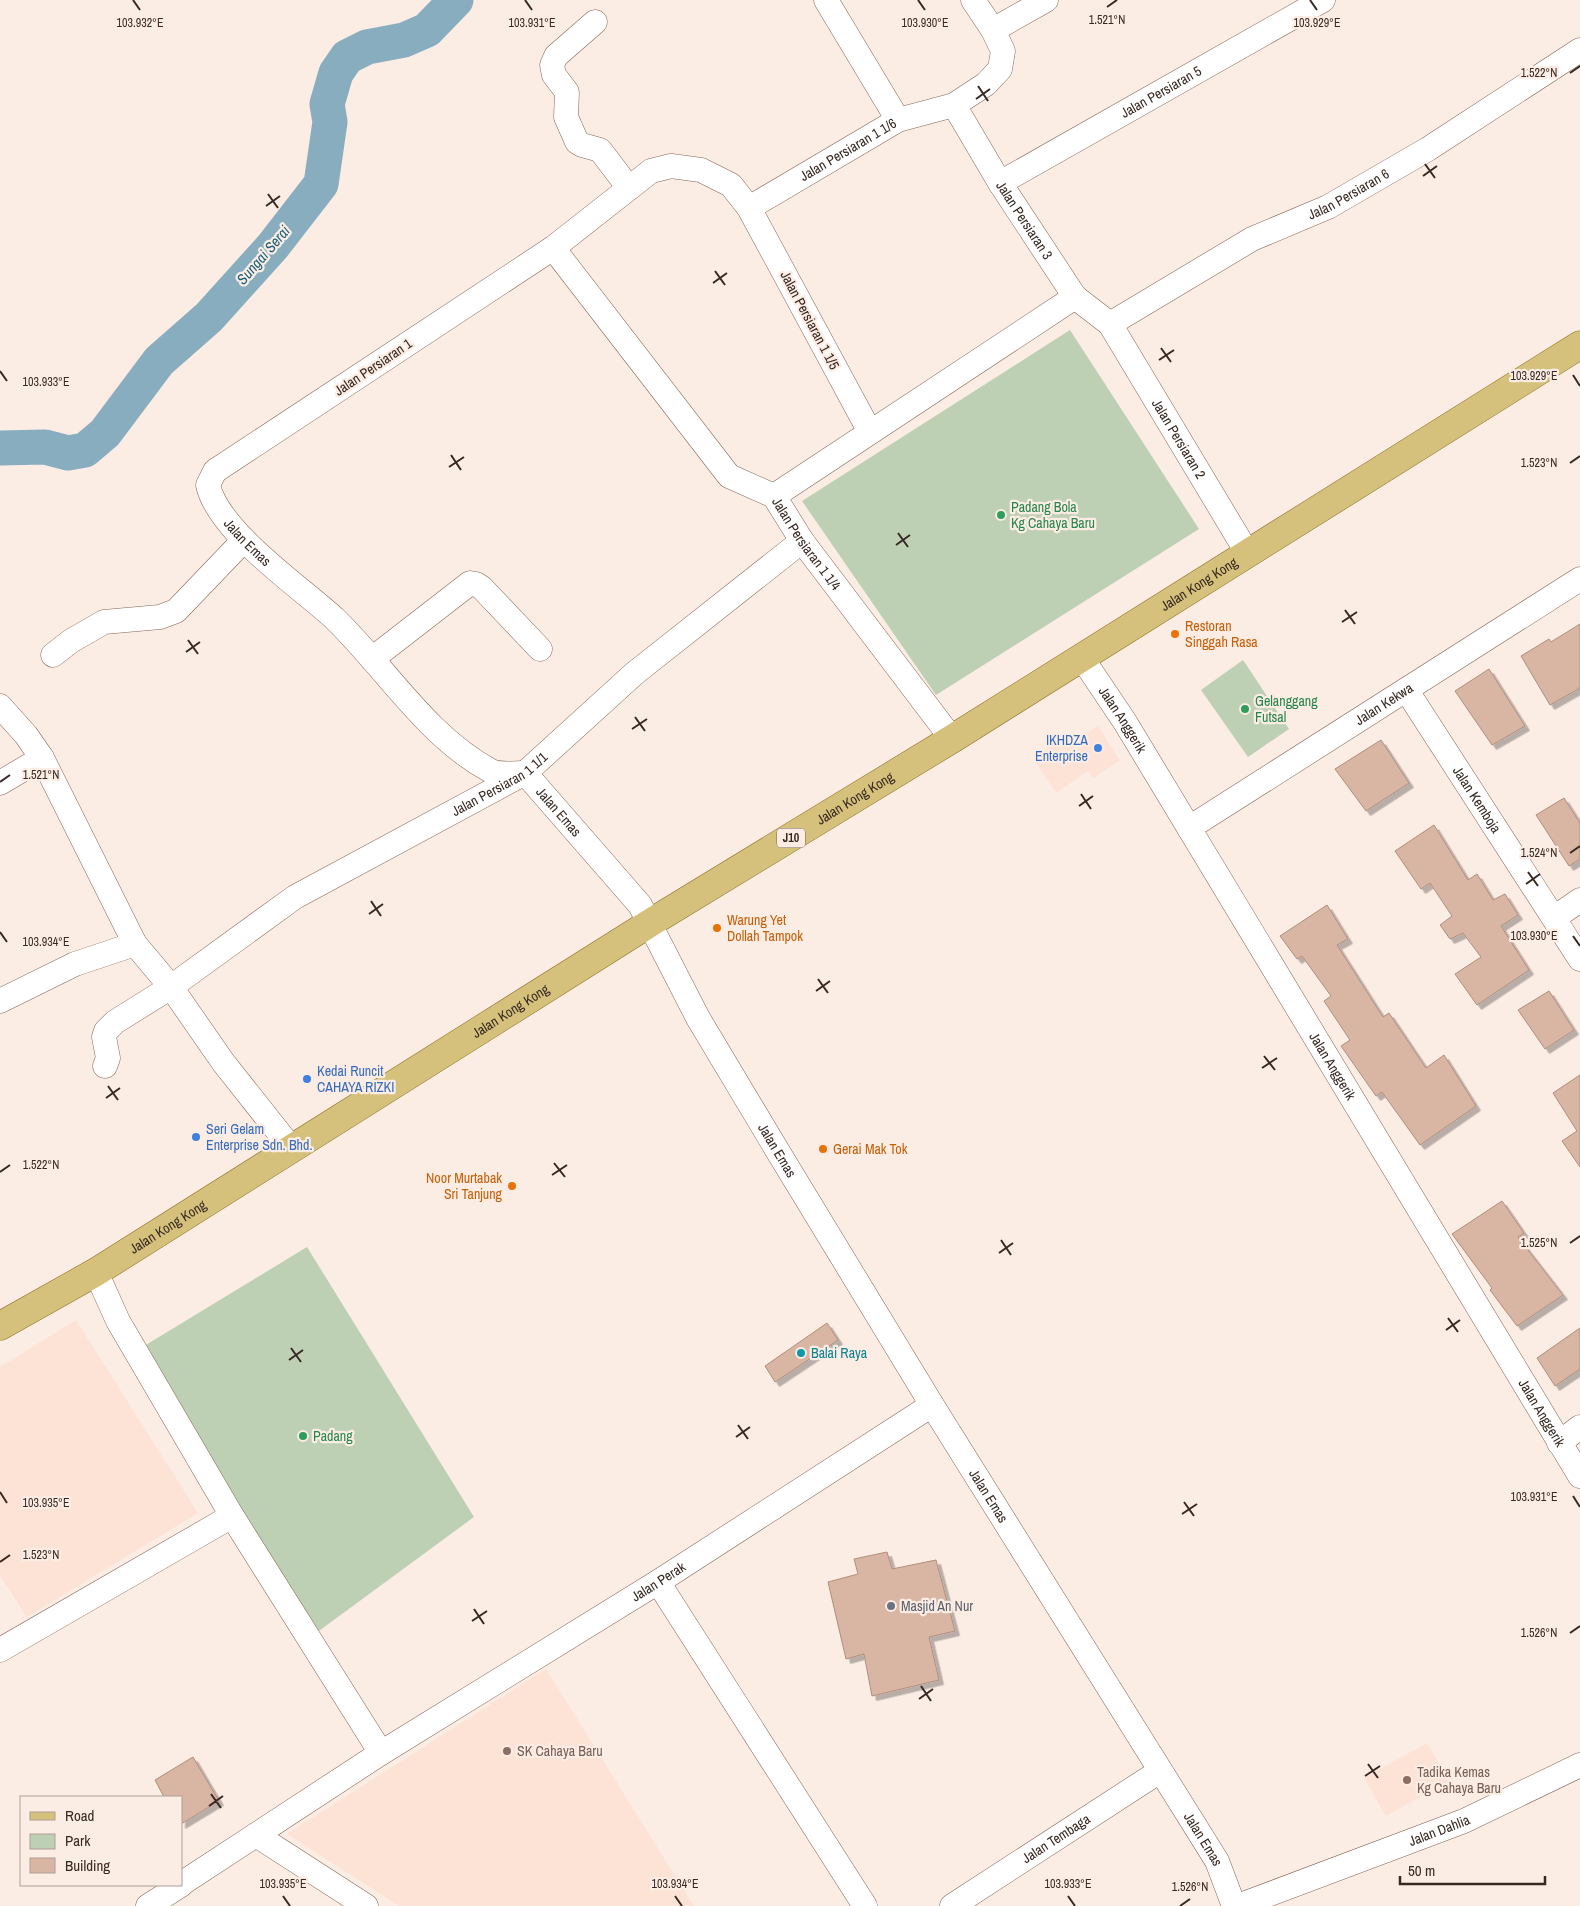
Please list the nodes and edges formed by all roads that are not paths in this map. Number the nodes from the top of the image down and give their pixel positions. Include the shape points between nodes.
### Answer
1 (826, 0) edge
2 (973, 0) edge
3 (1046, 0) edge
4 (1323, 0) edge
5 (595, 22) dead end
6 (993, 30) junction
7 (1580, 50) edge
8 (954, 105) junction
9 (898, 120) junction
10 (1000, 183) junction
11 (629, 188) junction
12 (749, 208) junction
13 (553, 248) junction
14 (1075, 297) junction
15 (1110, 324) junction
16 (1580, 345) edge
17 (870, 432) junction
18 (774, 496) junction
19 (211, 497) joint
20 (244, 540) junction
21 (802, 541) junction
22 (1248, 554) junction
23 (1580, 579) edge
24 (540, 649) dead end
25 (53, 655) dead end
26 (1082, 658) junction
27 (372, 660) junction
28 (1407, 691) junction
29 (0, 706) edge
30 (952, 739) junction
31 (42, 758) junction
32 (525, 774) junction
33 (0, 783) edge
34 (1189, 828) junction
35 (1580, 900) edge
36 (1554, 918) junction
37 (650, 923) junction
38 (135, 944) junction
39 (1580, 959) edge
40 (171, 987) junction
41 (0, 1001) edge
42 (105, 1066) dead end
43 (291, 1148) junction
44 (96, 1272) junction
45 (4, 1320) edge
46 (932, 1405) junction
47 (1580, 1427) edge
48 (1559, 1443) junction
49 (1580, 1476) edge
50 (232, 1516) junction
51 (658, 1582) junction
52 (0, 1650) edge
53 (381, 1753) junction
54 (1580, 1765) edge
55 (1160, 1771) junction
56 (256, 1835) junction
57 (182, 1884) edge
58 (179, 1886) edge
59 (148, 1906) edge
60 (366, 1906) edge
61 (865, 1906) edge
62 (952, 1906) edge
63 (1234, 1906) edge
64 (1238, 1906) edge

1 - 9 street
2 - 6 street, Jalan Persiaran 1 1/6
3 - 6 street
4 - 10 street, Jalan Persiaran 5
5 - 11 street via 556,56 552,65 554,75 566,92 566,117 577,142 600,150
6 - 8 street, Jalan Persiaran 1 1/6 via 1003,51 1000,69 986,84
7 - 15 street, Jalan Persiaran 6 via 1428,149 1328,207 1252,239
8 - 9 street, Jalan Persiaran 1 1/6
8 - 10 street, Jalan Persiaran 3
9 - 12 street, Jalan Persiaran 1 1/6
10 - 14 street, Jalan Persiaran 3
11 - 12 street, Jalan Persiaran 1 1/5 via 651,171 670,166 701,170 731,185
11 - 13 street, Jalan Persiaran 1
12 - 17 street, Jalan Persiaran 1 1/5
13 - 18 street, Jalan Persiaran 1 1/4 via 729,476
13 - 19 street, Jalan Persiaran 1 via 215,471 208,485
14 - 15 street, Jalan Persiaran 3
14 - 17 street
15 - 22 street, Jalan Persiaran 2
16 - 22 main road, Jalan Kong Kong / J10
17 - 18 street
18 - 21 street, Jalan Persiaran 1 1/4
19 - 20 street, Jalan Emas
20 - 25 street via 176,611 160,616 104,622
20 - 27 street, Jalan Emas via 334,619
21 - 30 street, Jalan Persiaran 1 1/4
21 - 32 street, Jalan Persiaran 1 1/1 via 635,673
22 - 26 main road, Jalan Kong Kong / J10
23 - 28 street, Jalan Kekwa
24 - 27 street via 482,588 470,583
26 - 30 main road, Jalan Kong Kong / J10
26 - 34 street, Jalan Anggerik
27 - 32 street, Jalan Emas via 447,740 493,772
28 - 34 street, Jalan Kekwa
28 - 36 street, Jalan Kemboja
29 - 31 street
30 - 37 main road, Jalan Kong Kong / J10
31 - 33 street
31 - 38 street
32 - 37 street, Jalan Emas via 640,905
32 - 40 street, Jalan Persiaran 1 1/1 via 294,897
34 - 48 street, Jalan Anggerik
35 - 36 street
36 - 39 street, Jalan Kemboja
37 - 43 main road, Jalan Kong Kong / J10
37 - 46 street, Jalan Emas via 698,1018
38 - 40 street
38 - 41 street via 75,964
40 - 42 street, Jalan Persiaran 1 1/1 via 106,1031 108,1058
40 - 43 street
43 - 44 main road, Jalan Kong Kong / J10
44 - 45 main road, Jalan Kong Kong / J10
44 - 50 street via 118,1321
46 - 51 street, Jalan Perak
46 - 55 street, Jalan Emas
47 - 48 street
48 - 49 street, Jalan Anggerik
50 - 52 street
50 - 53 street
51 - 53 street, Jalan Perak
51 - 61 street
53 - 56 street, Jalan Perak
54 - 64 street, Jalan Dahlia via 1464,1821
55 - 62 street, Jalan Tembaga
55 - 63 street, Jalan Emas via 1217,1862
56 - 57 street, Jalan Perak
56 - 60 street
58 - 59 street, Jalan Perak

